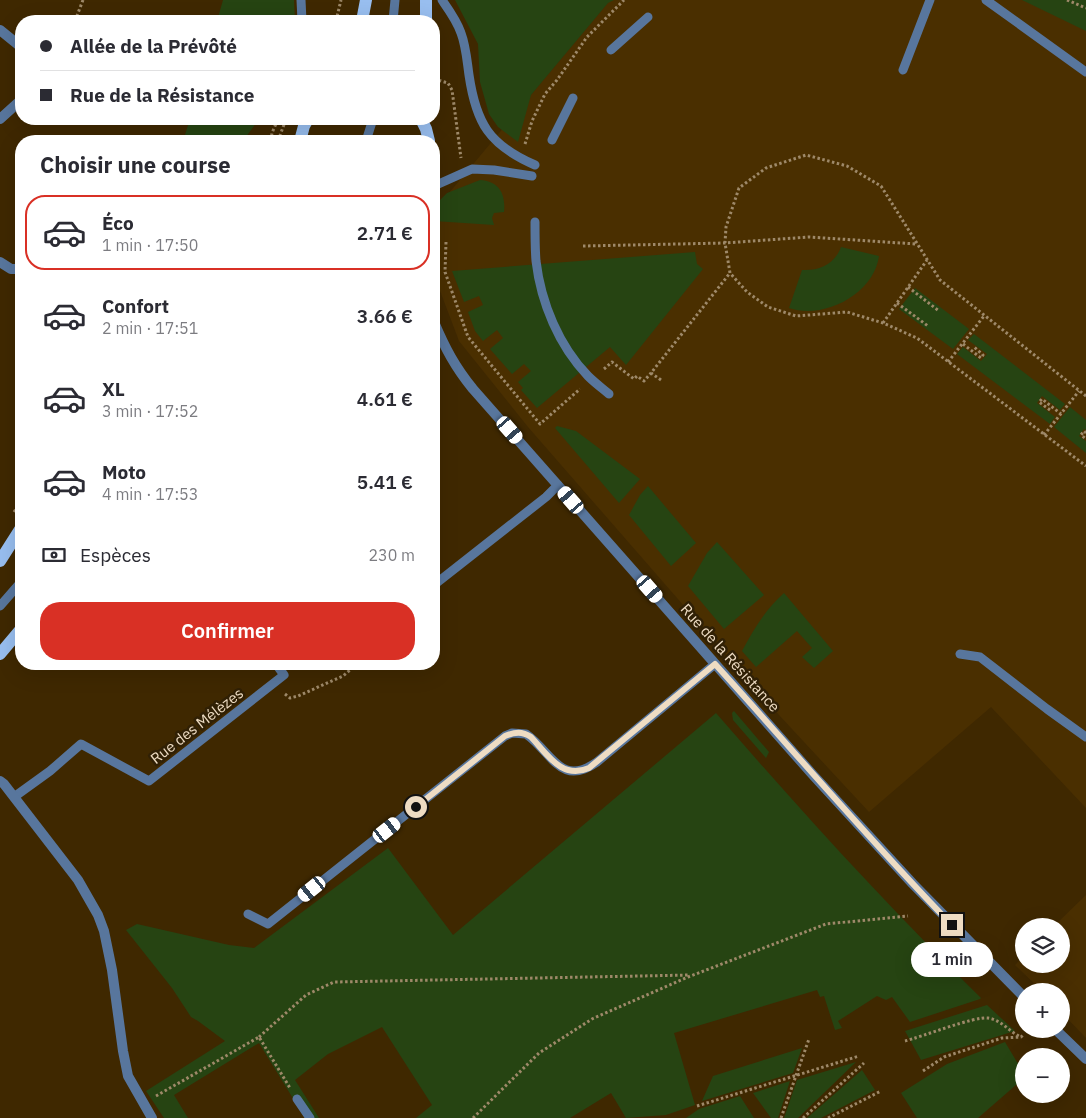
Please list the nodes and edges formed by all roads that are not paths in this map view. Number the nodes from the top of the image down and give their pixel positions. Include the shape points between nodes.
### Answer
1 (302, 0) edge
2 (366, 0) edge
3 (395, 0) edge
4 (426, 0) edge
5 (442, 0) edge
6 (930, 0) edge
7 (986, 0) edge
8 (302, 15) edge
9 (363, 15) edge
10 (394, 15) edge
11 (426, 15) edge
12 (648, 16) dead end
13 (0, 30) edge
14 (15, 42) edge
15 (610, 50) dead end
16 (903, 70) dead end
17 (1086, 72) edge
18 (574, 98) dead end
19 (15, 105) edge
20 (0, 119) edge
21 (552, 140) dead end
22 (535, 165) dead end
23 (532, 176) dead end
24 (440, 183) edge
25 (534, 222) dead end
26 (0, 262) edge
27 (15, 269) edge
28 (440, 336) edge
29 (609, 394) dead end
30 (558, 485) junction
31 (15, 537) edge
32 (0, 561) edge
33 (440, 580) edge
34 (15, 589) edge
35 (0, 606) edge
36 (15, 636) edge
37 (0, 654) edge
38 (960, 654) dead end
39 (715, 664) junction
40 (280, 670) edge
41 (1086, 737) edge
42 (0, 781) edge
43 (14, 797) junction
44 (248, 914) dead end
45 (1015, 989) edge
46 (1064, 1038) edge
47 (1086, 1059) edge
48 (297, 1099) road end
49 (152, 1118) edge
50 (310, 1118) edge

1 - 8 lane
2 - 9 main road
3 - 10 lane
4 - 11 main road
5 - 22 lane via 461,32 480,121 501,146
6 - 16 lane
7 - 17 lane
12 - 15 lane
13 - 14 street
18 - 21 lane
19 - 20 street
23 - 24 lane via 472,170
25 - 29 lane, bridge via 536,261 543,296 556,329 588,376
26 - 27 street
28 - 30 street, Rue de la Résistance via 460,373
30 - 33 lane
30 - 39 street, Rue de la Résistance
31 - 32 main road
34 - 35 lane
36 - 37 main road
38 - 41 lane via 980,657
39 - 44 lane via 597,762 581,771 563,769 526,734 505,736 268,924
39 - 45 street, Rue de la Résistance via 913,884
40 - 43 lane, Rue des Mélèzes via 284,675 149,781 81,744
42 - 43 street
43 - 49 street via 78,880 98,915 112,970 128,1076
46 - 47 street
48 - 50 lane

